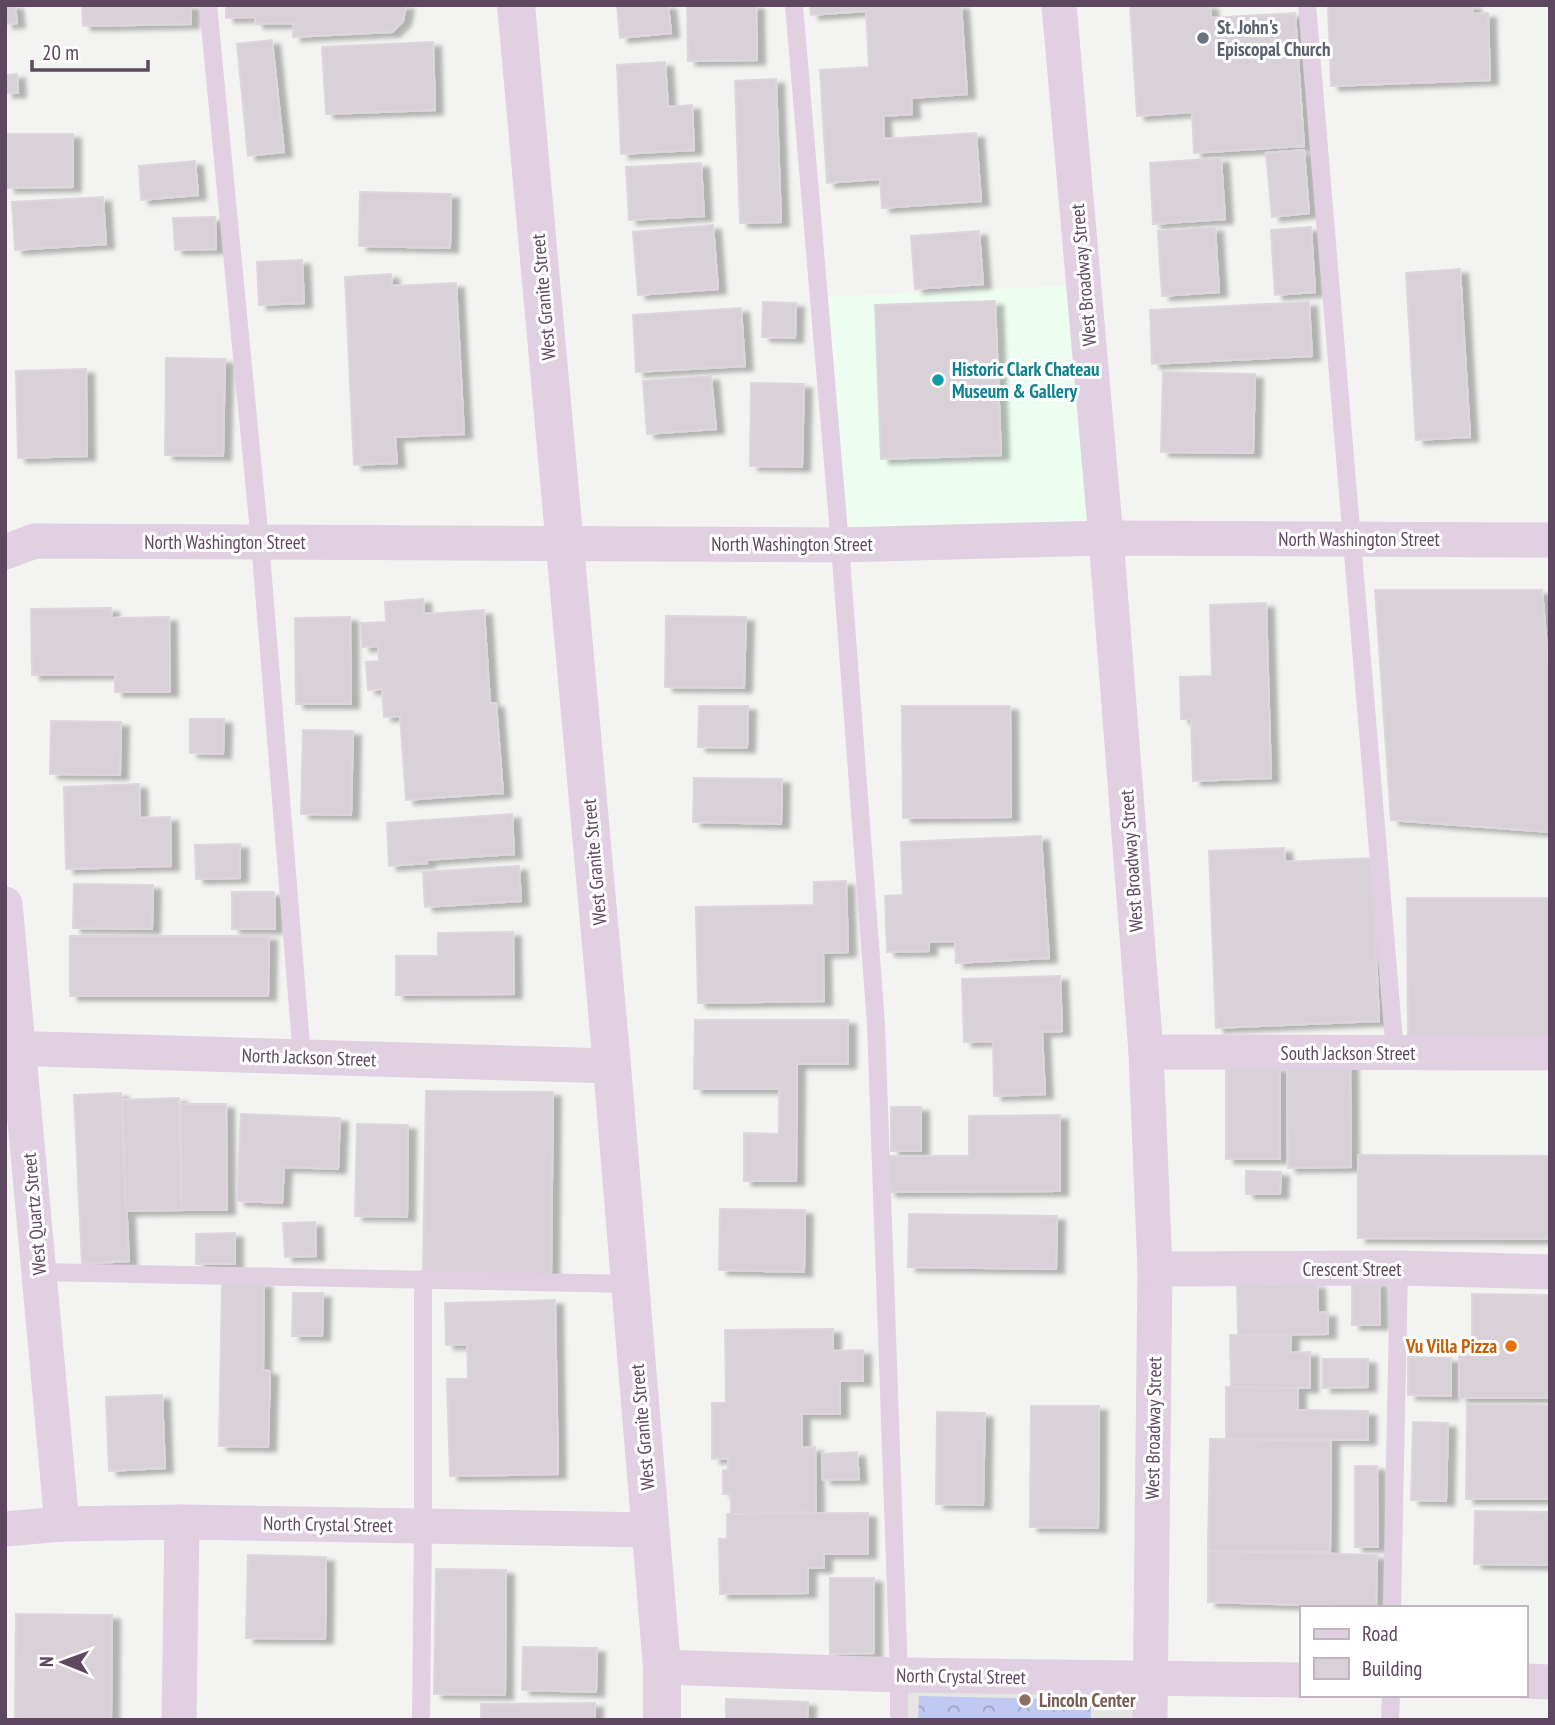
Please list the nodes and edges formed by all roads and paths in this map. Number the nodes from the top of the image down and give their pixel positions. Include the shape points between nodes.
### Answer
1 (208, 5) edge
2 (516, 5) edge
3 (794, 5) edge
4 (1059, 5) edge
5 (1307, 5) edge
6 (1106, 538) junction
7 (15, 540) edge
8 (1353, 540) junction
9 (1550, 540) edge
10 (260, 542) junction
11 (565, 543) junction
12 (840, 545) junction
13 (5, 904) edge
14 (12, 1048) edge
15 (1146, 1052) junction
16 (1395, 1053) junction
17 (1550, 1053) edge
18 (302, 1057) junction
19 (612, 1066) junction
20 (1399, 1268) junction
21 (1155, 1269) junction
22 (40, 1272) junction
23 (1550, 1272) edge
24 (423, 1279) junction
25 (630, 1284) junction
26 (182, 1522) junction
27 (62, 1524) junction
28 (423, 1526) junction
29 (5, 1529) edge
30 (650, 1530) junction
31 (1392, 1606) edge
32 (662, 1667) junction
33 (899, 1675) junction
34 (1151, 1680) junction
35 (1300, 1680) edge
36 (1527, 1681) edge
37 (1550, 1682) edge
38 (1391, 1697) edge
39 (178, 1720) edge
40 (421, 1720) edge
41 (662, 1720) edge
42 (899, 1720) edge
43 (1150, 1720) edge
44 (1390, 1720) edge

1 - 10 lane
2 - 11 street, West Granite Street
3 - 12 lane
4 - 6 street, West Broadway Street
5 - 8 lane
6 - 8 street, North Washington Street
6 - 12 street, North Washington Street
6 - 15 street, West Broadway Street
7 - 10 street, North Washington Street
8 - 9 street, North Washington Street
8 - 16 lane
10 - 11 street, North Washington Street
10 - 18 lane
11 - 12 street, North Washington Street
11 - 19 street, West Granite Street
12 - 33 lane via 876,1024
13 - 14 street, West Quartz Street
14 - 18 street, North Jackson Street
14 - 22 street, West Quartz Street
15 - 16 street, South Jackson Street
15 - 21 street, West Broadway Street
16 - 17 street, South Jackson Street
18 - 19 street, North Jackson Street
19 - 25 street, West Granite Street
20 - 21 street, Crescent Street
20 - 23 street, Crescent Street
20 - 31 lane
21 - 34 street, West Broadway Street
22 - 24 lane
22 - 27 street, West Quartz Street
24 - 25 lane
24 - 28 lane
25 - 30 street, West Granite Street
26 - 27 street, North Crystal Street
26 - 28 street, North Crystal Street
26 - 39 street
27 - 29 street, North Crystal Street
28 - 30 street, North Crystal Street
28 - 40 lane
30 - 32 street, West Granite Street
32 - 33 street, North Crystal Street
32 - 41 street, West Granite Street
33 - 34 street, North Crystal Street
33 - 42 lane
34 - 35 street, North Crystal Street
34 - 43 street, West Broadway Street
36 - 37 street
38 - 44 lane

